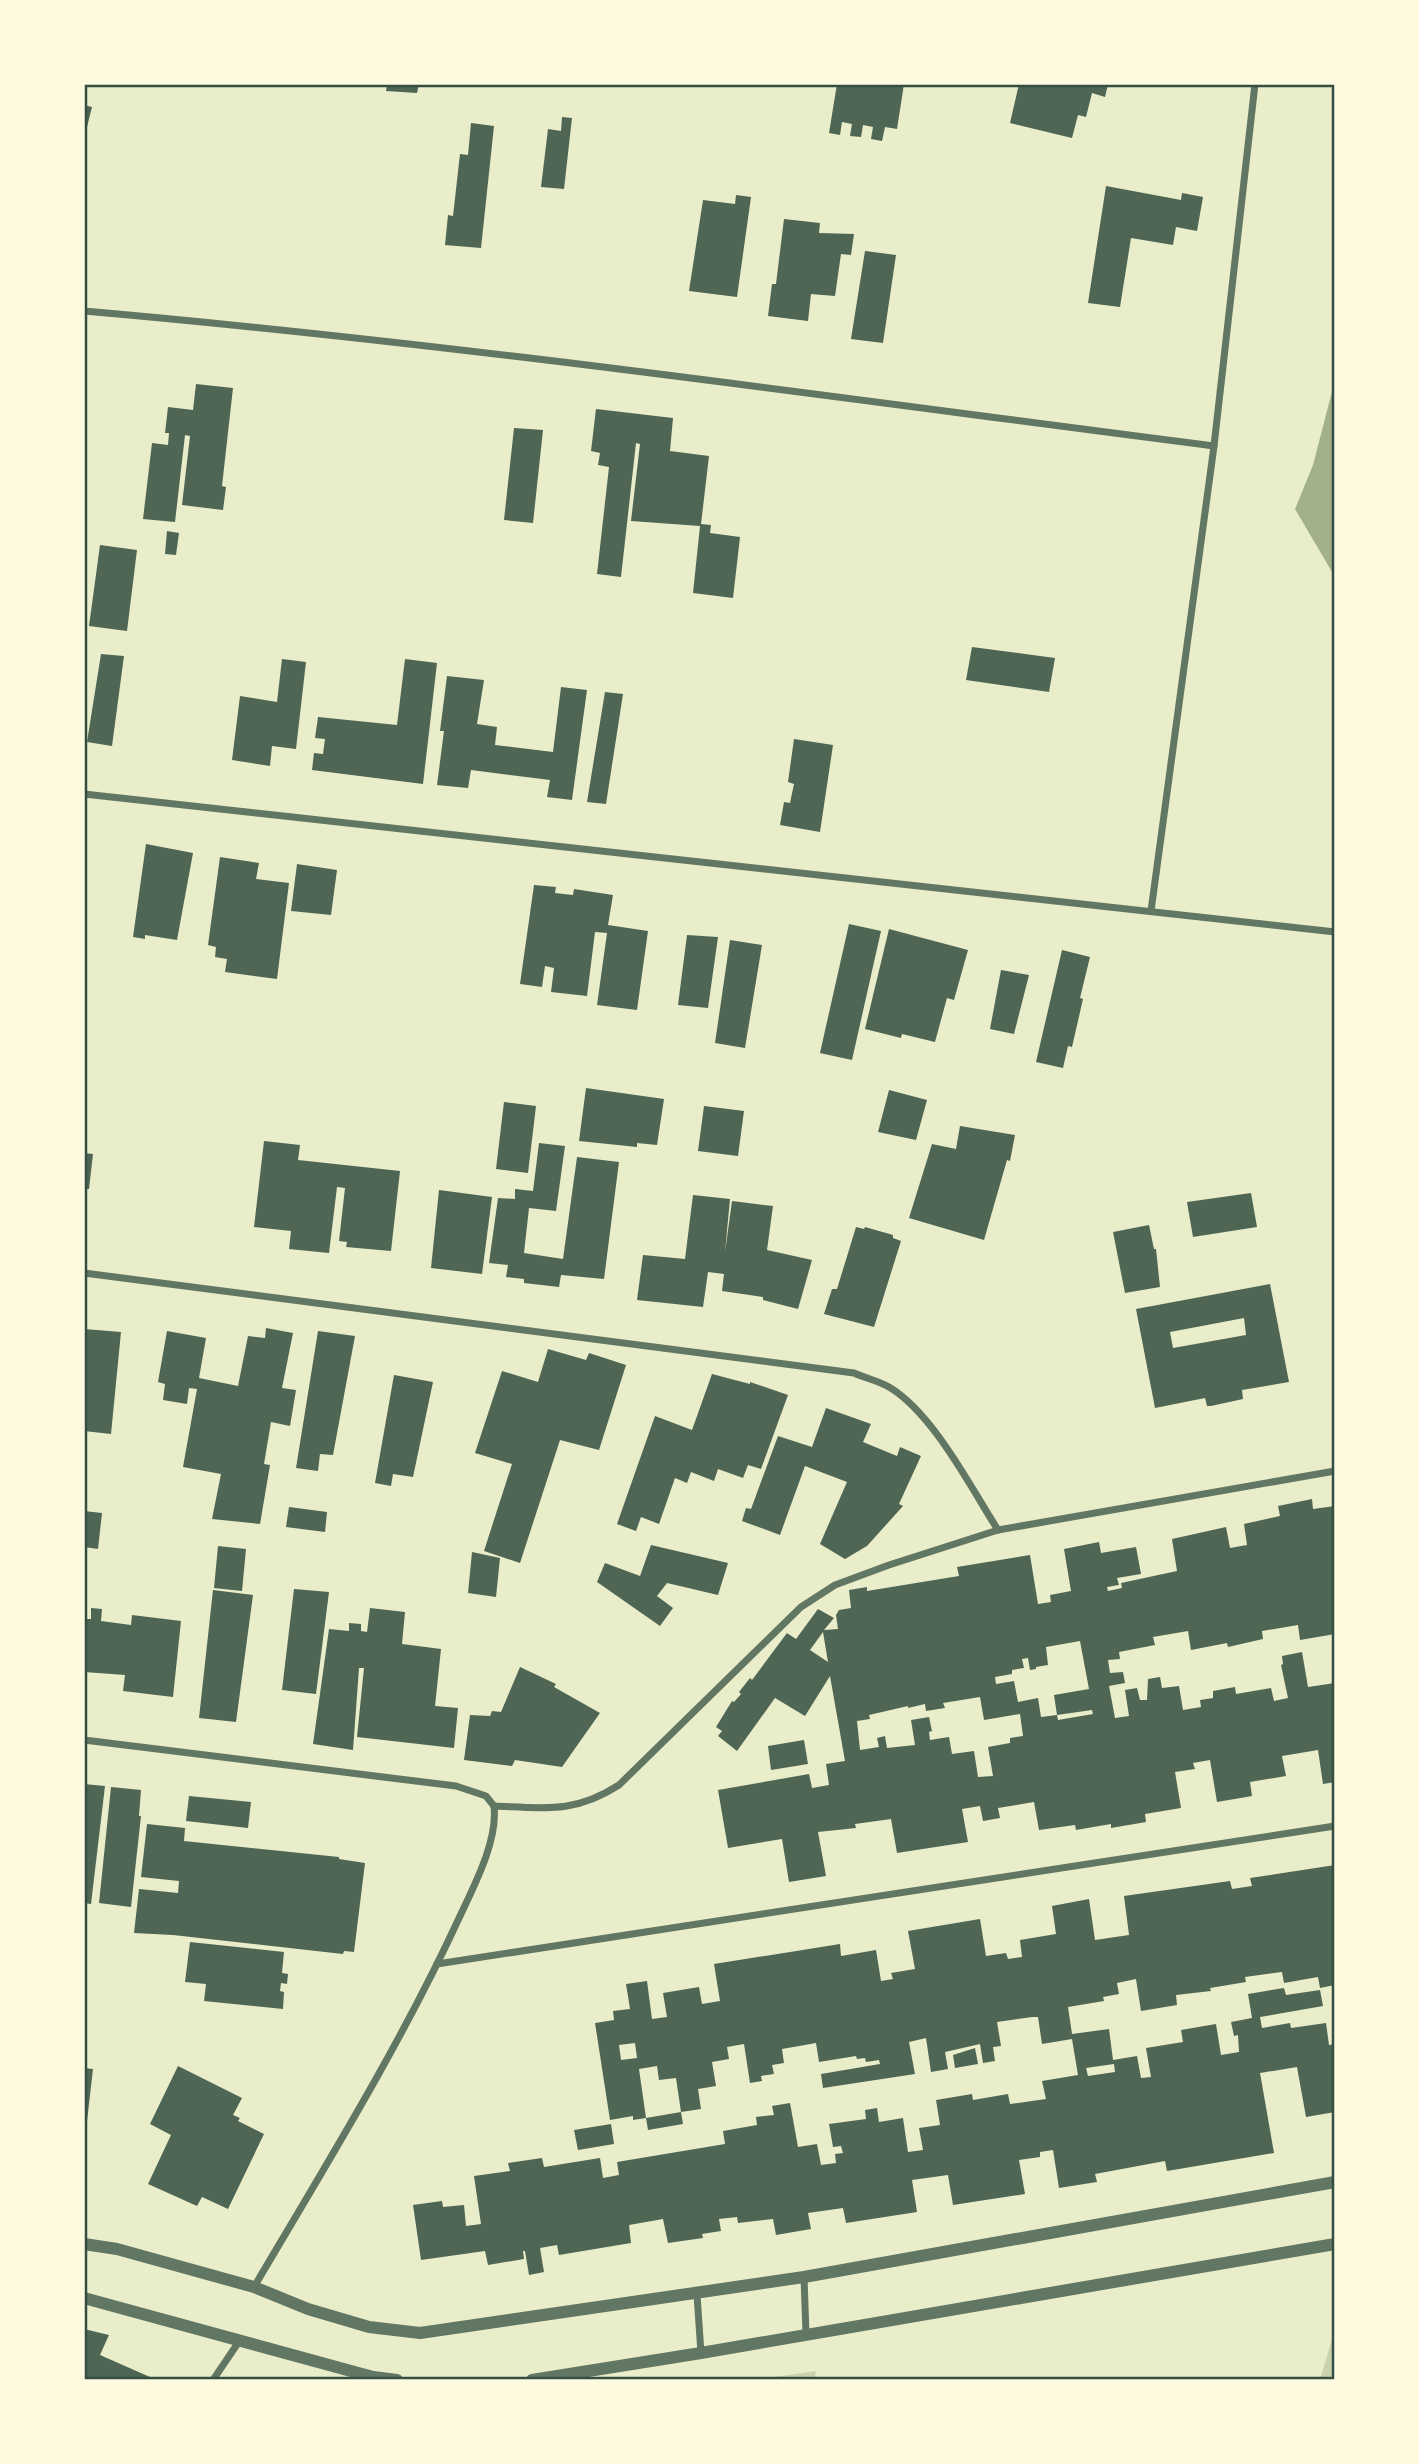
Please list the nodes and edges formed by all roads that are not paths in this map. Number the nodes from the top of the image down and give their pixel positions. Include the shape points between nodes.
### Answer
1 (1255, 84) edge
2 (84, 311) edge
3 (1214, 446) junction
4 (84, 794) edge
5 (1151, 911) junction
6 (1335, 932) edge
7 (84, 1273) edge
8 (1335, 1471) edge
9 (998, 1530) junction
10 (84, 1740) edge
11 (494, 1806) junction
12 (1335, 1826) edge
13 (438, 1964) junction
14 (1335, 2182) edge
15 (84, 2244) edge
16 (1335, 2244) edge
17 (804, 2277) junction
18 (254, 2287) junction
19 (697, 2295) junction
20 (84, 2298) edge
21 (806, 2334) junction
22 (240, 2339) junction
23 (702, 2353) junction
24 (213, 2380) edge
25 (397, 2380) edge
26 (532, 2380) edge

1 - 3 street
2 - 3 street via 476,352
3 - 5 street
4 - 5 street
5 - 6 street
7 - 9 street via 854,1373 890,1388 915,1409 938,1436
8 - 9 street
9 - 11 street via 835,1585 801,1607 619,1785 599,1798 554,1808
10 - 11 street via 456,1786 486,1796
11 - 13 street via 493,1833
12 - 13 street
13 - 18 street
14 - 17 street
15 - 18 street
16 - 21 street
17 - 19 street
17 - 21 street
18 - 19 street via 369,2327 420,2333
19 - 23 street
20 - 22 street
21 - 23 street
22 - 24 street
22 - 25 street
23 - 26 street

